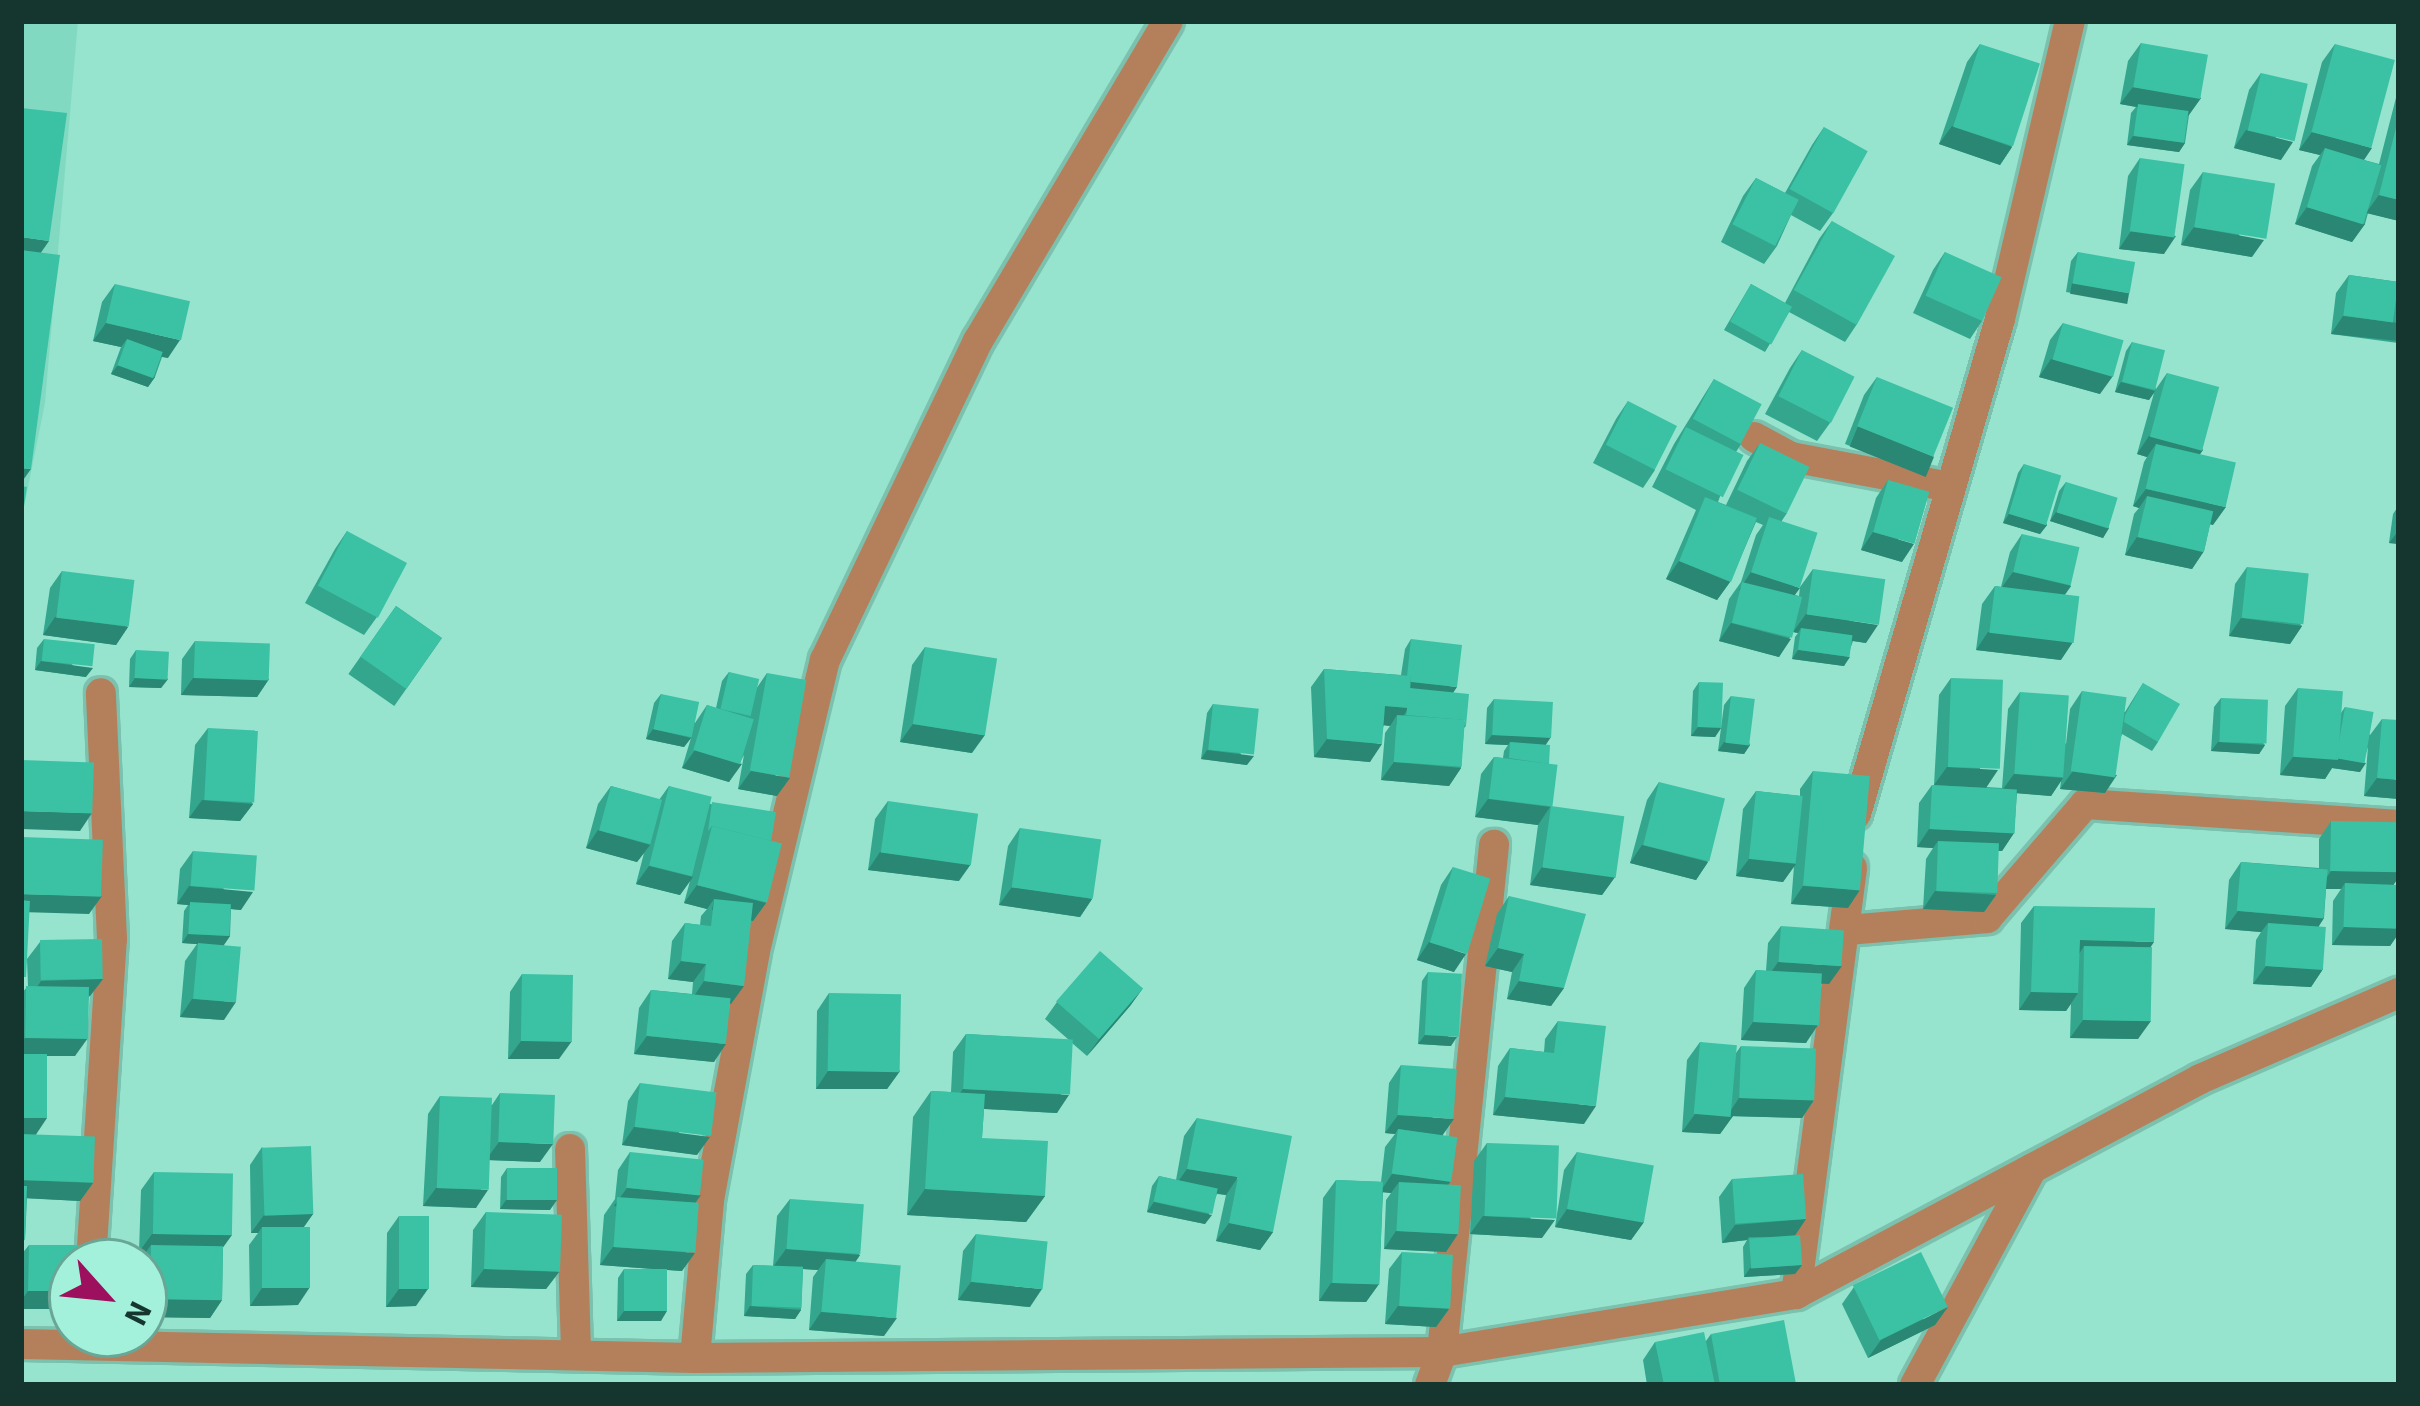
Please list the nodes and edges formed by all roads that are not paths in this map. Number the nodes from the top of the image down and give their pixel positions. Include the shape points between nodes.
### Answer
1 (1168, 21) edge
2 (2070, 21) edge
3 (1754, 437) edge
4 (1950, 488) junction
5 (101, 693) dead end
6 (2399, 824) edge
7 (1494, 844) dead end
8 (1848, 930) junction
9 (2399, 993) edge
10 (570, 1149) dead end
11 (2032, 1169) junction
12 (93, 1238) edge
13 (1796, 1294) junction
14 (168, 1342) edge
15 (1442, 1352) junction
16 (576, 1354) junction
17 (695, 1358) junction
18 (1430, 1385) edge
19 (1915, 1385) edge

1 - 17 street via 967,362 824,660 755,951 706,1220
2 - 4 street
3 - 4 street via 1812,463
4 - 8 street via 1878,716
5 - 12 street via 113,915
6 - 8 street via 2085,804 1987,918
7 - 15 street
8 - 13 street
9 - 11 street via 2309,1026
10 - 16 street
11 - 13 street
11 - 19 street
13 - 15 street
14 - 16 street
15 - 17 street
15 - 18 street
16 - 17 street

